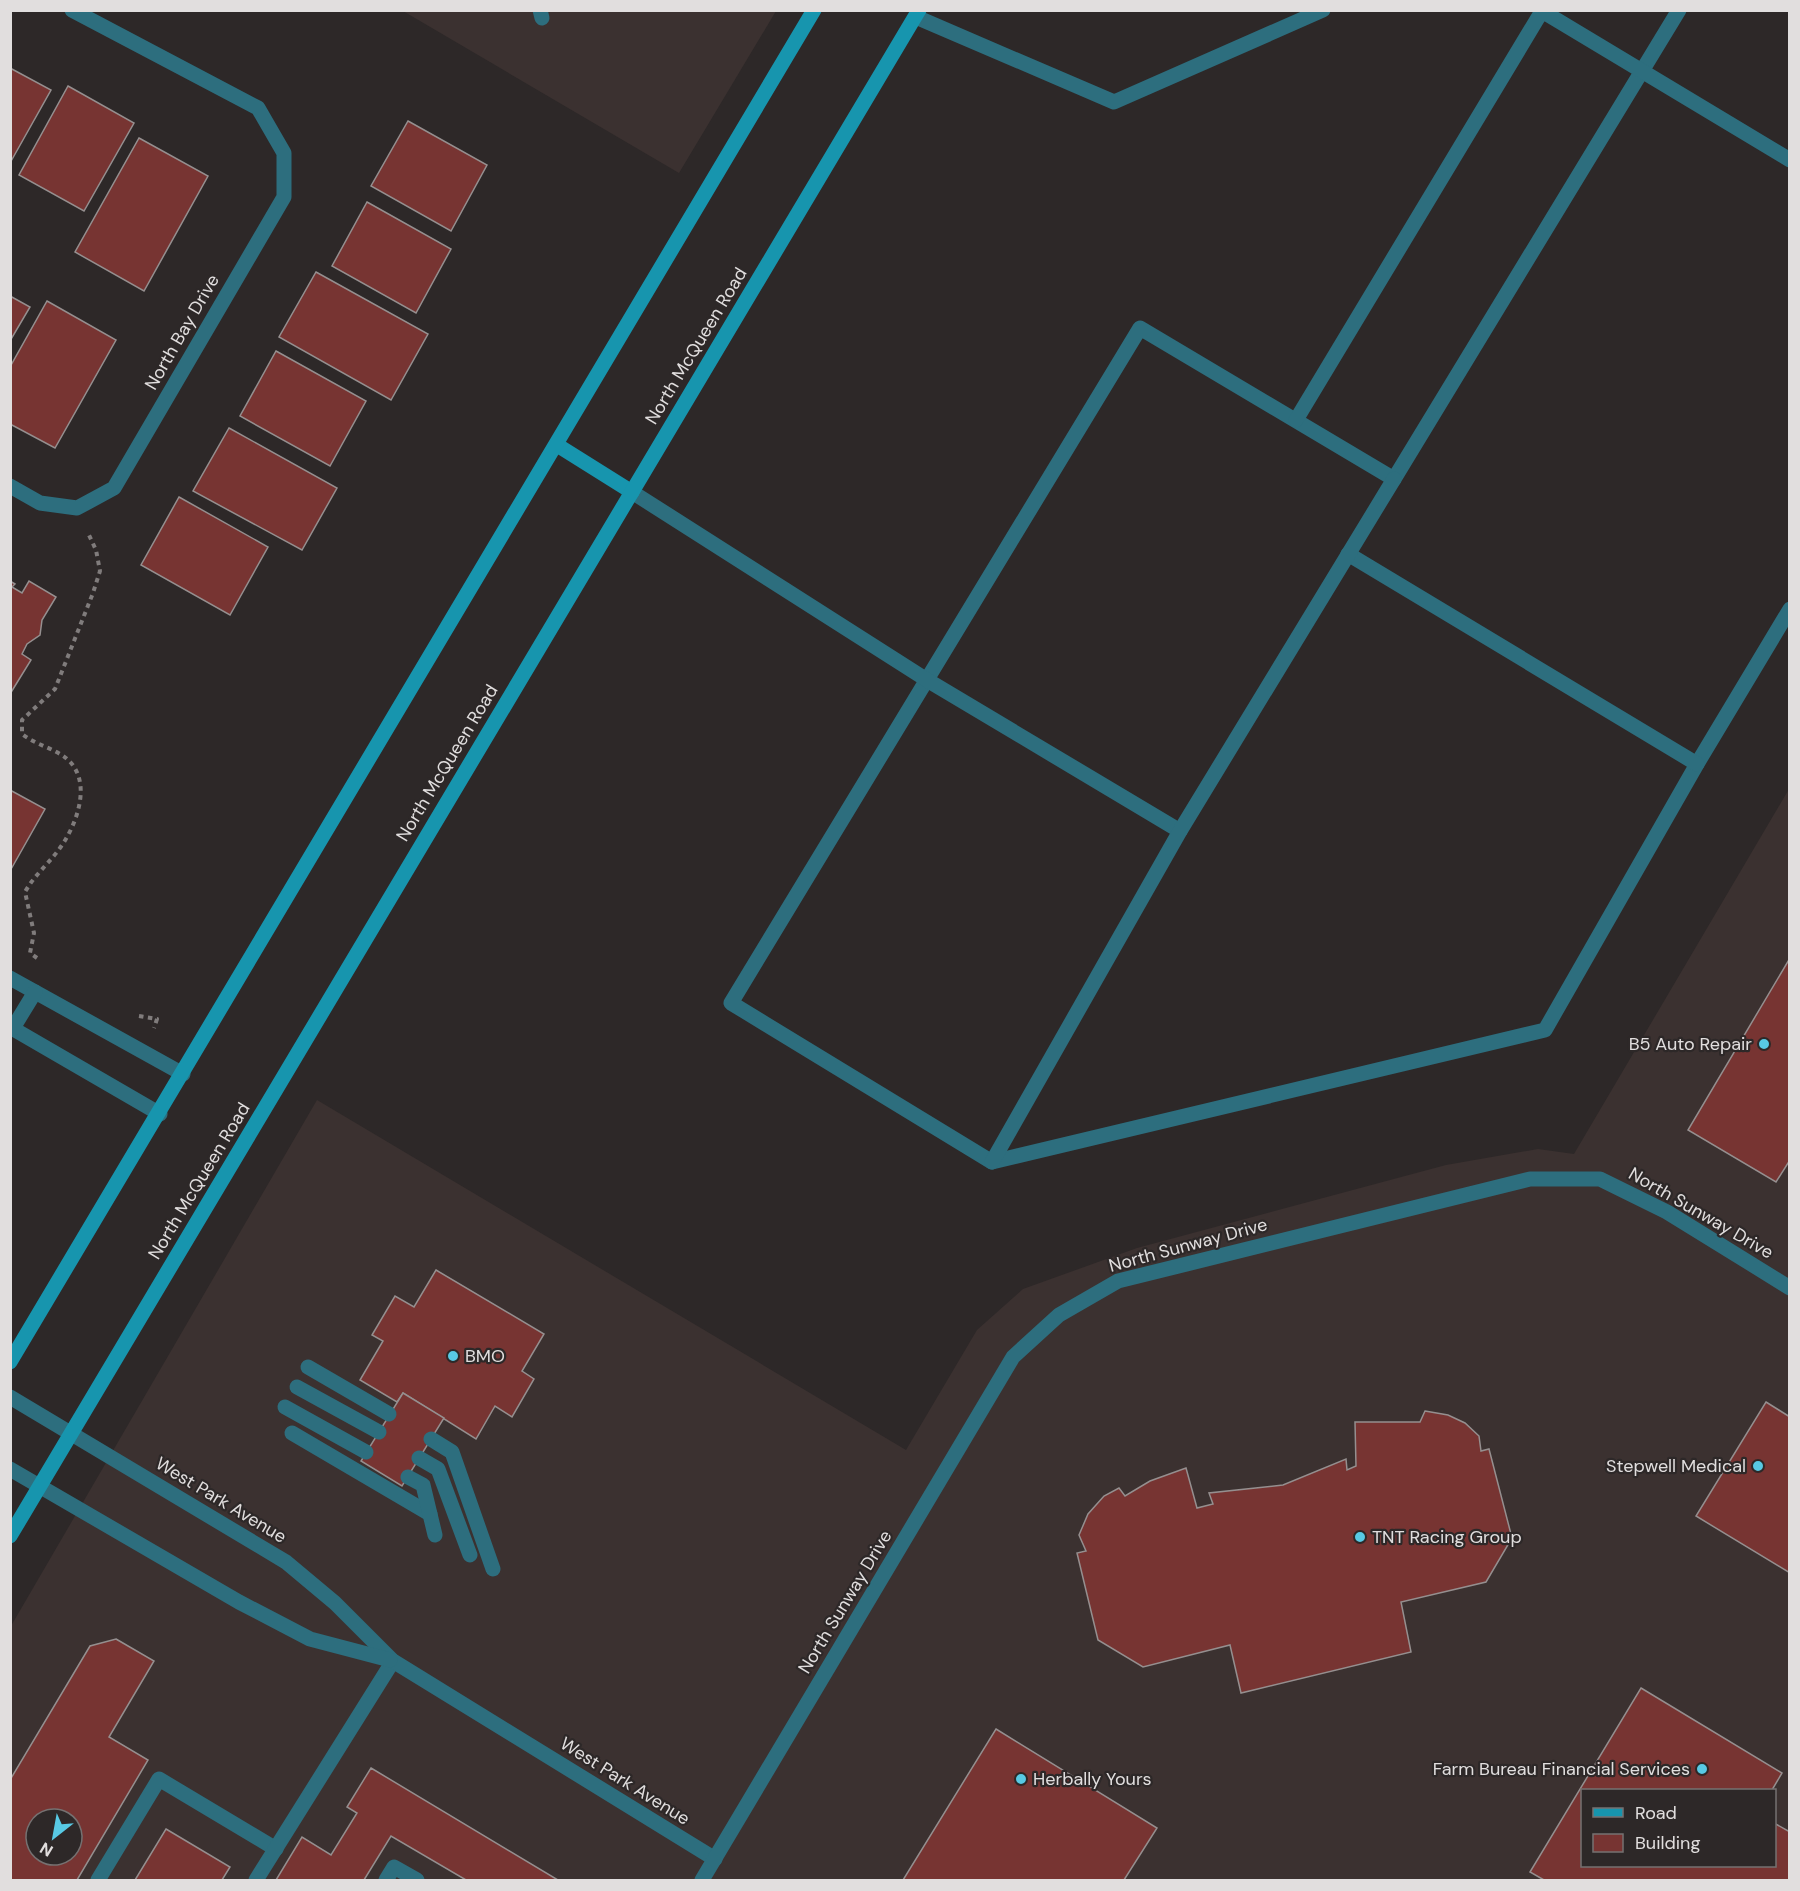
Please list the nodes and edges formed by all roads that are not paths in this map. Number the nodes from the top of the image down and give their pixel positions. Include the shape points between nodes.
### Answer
1 (72, 10) edge
2 (814, 10) edge
3 (1323, 10) edge
4 (1679, 10) edge
5 (1542, 11) edge
6 (917, 14) edge
7 (1643, 71) junction
8 (1790, 160) edge
9 (1296, 420) junction
10 (557, 445) junction
11 (1394, 479) junction
12 (10, 486) edge
13 (632, 492) junction
14 (1348, 554) junction
15 (1790, 609) edge
16 (927, 680) junction
17 (1697, 764) junction
18 (1180, 831) junction
19 (10, 978) edge
20 (35, 992) junction
21 (12, 1028) edge
22 (183, 1074) junction
23 (160, 1114) junction
24 (992, 1162) junction
25 (1790, 1288) edge
26 (10, 1362) edge
27 (308, 1367) dead end
28 (297, 1386) dead end
29 (10, 1397) edge
30 (285, 1407) dead end
31 (389, 1414) dead end
32 (379, 1432) dead end
33 (72, 1433) junction
34 (292, 1433) dead end
35 (431, 1439) dead end
36 (366, 1452) dead end
37 (420, 1458) dead end
38 (10, 1469) edge
39 (408, 1477) dead end
40 (40, 1486) junction
41 (430, 1514) junction
42 (435, 1535) dead end
43 (10, 1536) edge
44 (470, 1555) dead end
45 (493, 1569) dead end
46 (393, 1661) junction
47 (276, 1849) junction
48 (715, 1859) junction
49 (98, 1881) edge
50 (256, 1881) edge
51 (386, 1881) edge
52 (417, 1881) edge
53 (702, 1881) edge

1 - 12 street, North Bay Drive via 258,108 284,153 284,197 114,488 76,508 40,503
2 - 10 main road
3 - 6 street via 1114,102
4 - 7 street
5 - 7 street
5 - 9 street
6 - 13 main road, North McQueen Road
7 - 8 street
7 - 11 street
9 - 11 street
9 - 16 street via 1140,328
10 - 13 main road
10 - 22 main road
11 - 14 street
13 - 16 street
13 - 33 main road, North McQueen Road
14 - 17 street
14 - 18 street
15 - 17 street
16 - 18 street
16 - 24 street via 730,1003
17 - 24 street via 1545,1030
18 - 24 street
19 - 20 street
20 - 21 street
20 - 22 street
21 - 23 street
22 - 23 main road
23 - 26 main road
25 - 48 street, North Sunway Drive via 1667,1212 1600,1179 1530,1179 1118,1281 1059,1315 1012,1357
27 - 31 street
28 - 32 street
29 - 33 street, West Park Avenue
30 - 36 street
33 - 40 main road, North McQueen Road
33 - 46 street, West Park Avenue via 286,1562 335,1603
34 - 41 street
35 - 45 street via 452,1452
37 - 44 street via 438,1469
38 - 40 street, West Park Avenue
39 - 41 street via 423,1485
40 - 43 main road, North McQueen Road
40 - 46 street, West Park Avenue via 310,1639
41 - 42 street
46 - 47 street
46 - 48 street, West Park Avenue
47 - 49 street via 159,1779
47 - 50 street
48 - 53 street, North Sunway Drive
51 - 52 street via 394,1867

